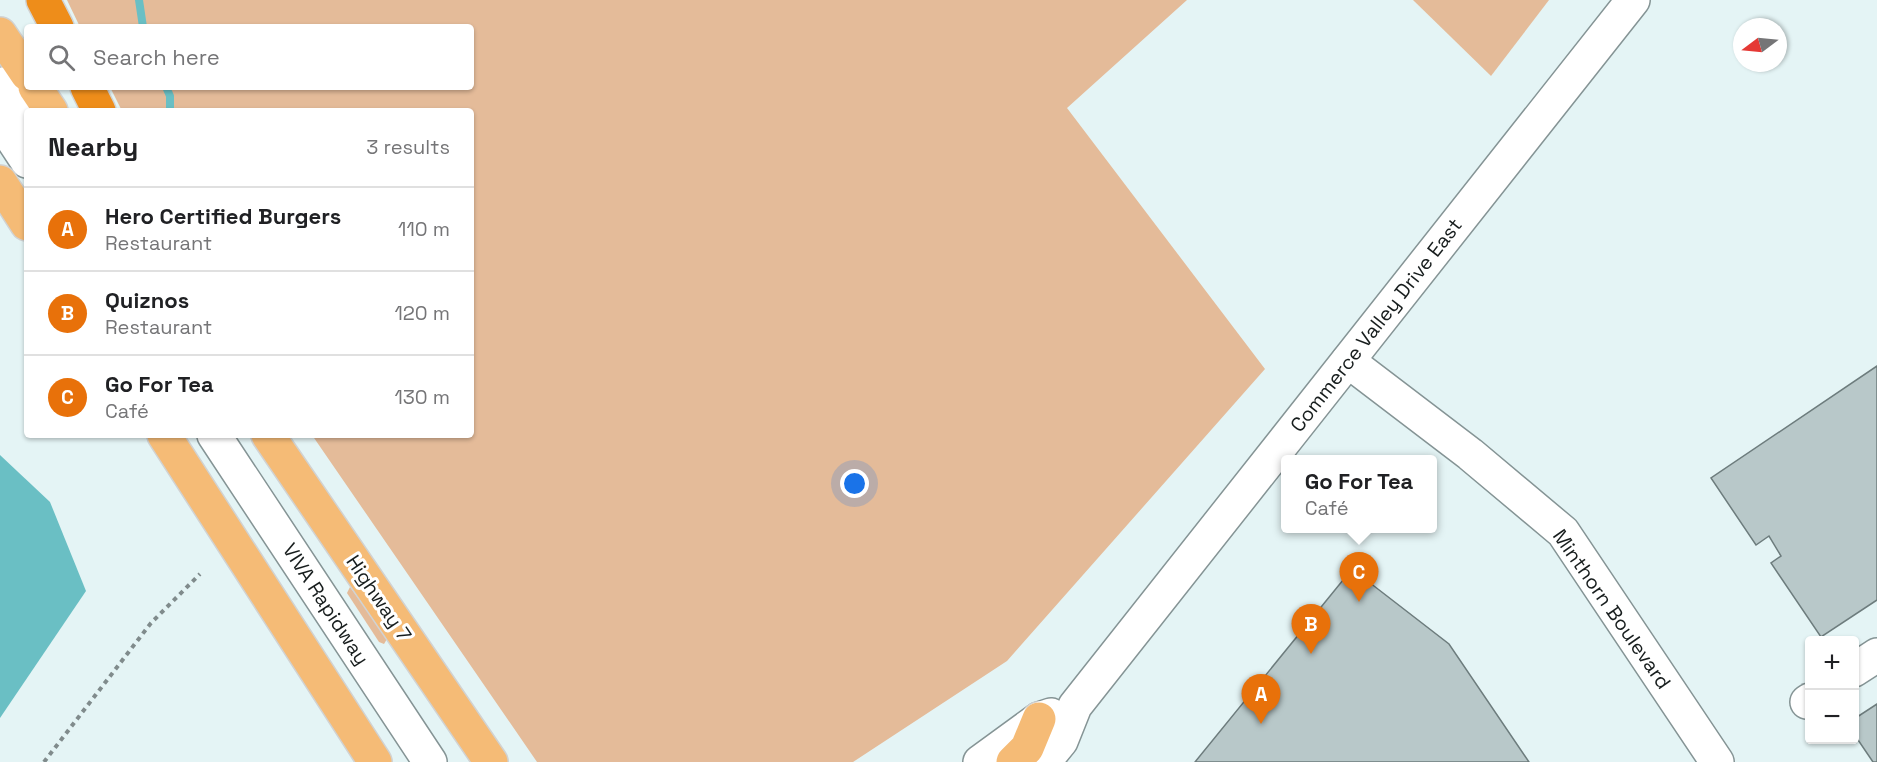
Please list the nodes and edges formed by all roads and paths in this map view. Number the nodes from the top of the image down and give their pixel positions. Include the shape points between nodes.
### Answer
1 (43, 0) edge
2 (1633, 0) edge
3 (55, 24) edge
4 (0, 34) edge
5 (24, 70) edge
6 (0, 84) edge
7 (37, 90) edge
8 (88, 90) edge
9 (49, 108) edge
10 (98, 108) edge
11 (0, 120) edge
12 (24, 120) edge
13 (24, 156) edge
14 (0, 182) edge
15 (24, 219) edge
16 (1348, 361) junction
17 (166, 438) edge
18 (270, 438) edge
19 (217, 439) edge
20 (200, 574) dead end
21 (1877, 655) edge
22 (1859, 667) edge
23 (1075, 706) junction
24 (1039, 719) junction
25 (44, 762) edge
26 (375, 762) edge
27 (430, 762) edge
28 (491, 762) edge
29 (980, 762) edge
30 (1013, 762) edge
31 (1044, 762) edge
32 (1717, 762) edge

1 - 3 highway
2 - 16 street, Commerce Valley Drive East
4 - 5 main road
6 - 12 street
7 - 9 main road
8 - 10 highway
11 - 13 street
14 - 15 main road
16 - 23 street, Commerce Valley Drive East
16 - 32 street, Minthorn Boulevard via 1563,531
17 - 26 main road
18 - 28 main road, Highway 7
19 - 27 street, VIVA Rapidway
20 - 25 path via 151,623
21 - 22 street
23 - 24 street
23 - 31 street, Commerce Valley Drive East via 1061,741
24 - 29 street
24 - 30 main road via 1027,748

